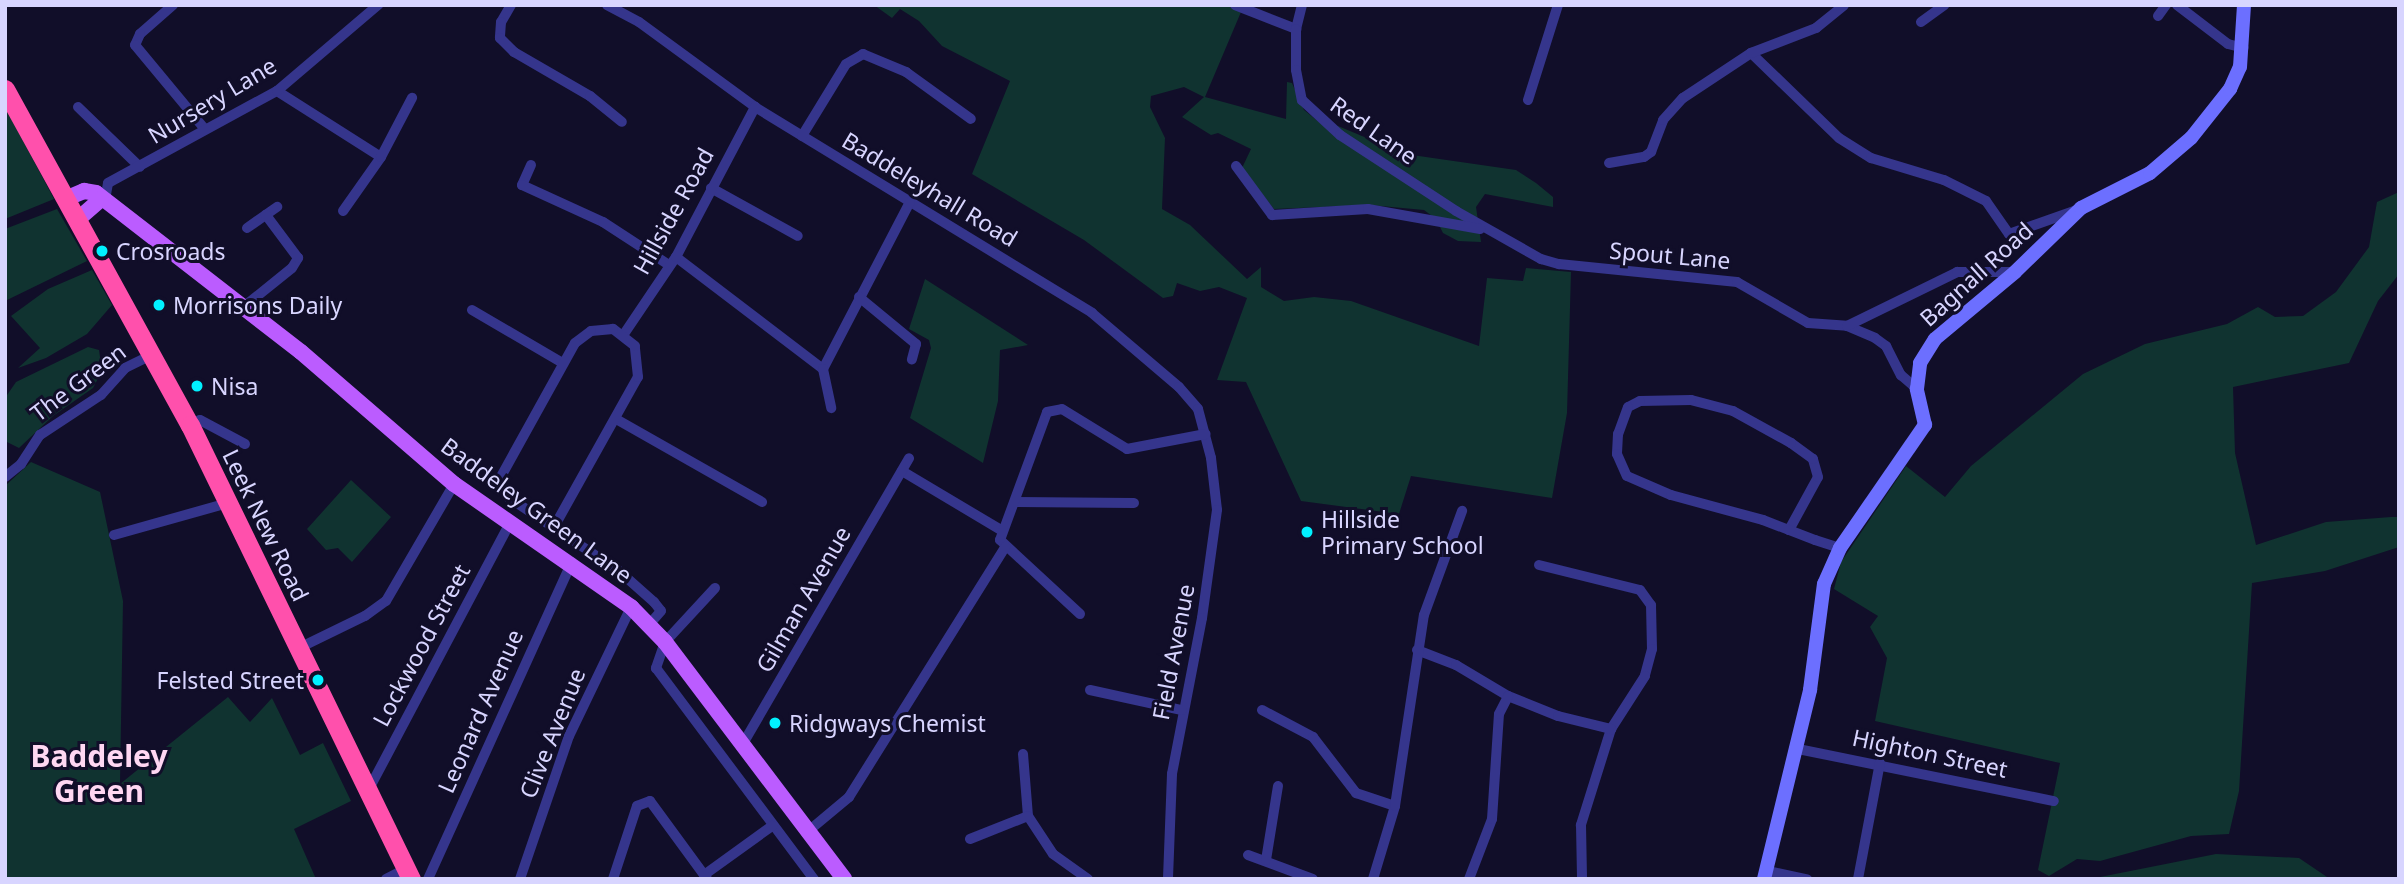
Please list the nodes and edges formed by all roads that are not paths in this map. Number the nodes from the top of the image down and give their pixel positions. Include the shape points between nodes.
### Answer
1 (173, 5) edge
2 (377, 5) edge
3 (511, 5) edge
4 (607, 5) edge
5 (1235, 5) edge
6 (1302, 5) edge
7 (1558, 5) edge
8 (1844, 5) edge
9 (1944, 5) edge
10 (2166, 5) edge
11 (2178, 5) edge
12 (2245, 5) edge
13 (2158, 16) dead end
14 (1921, 22) dead end
15 (1296, 29) junction
16 (2244, 48) junction
17 (1751, 54) junction
18 (5, 89) edge
19 (277, 91) junction
20 (412, 98) dead end
21 (1528, 100) dead end
22 (78, 107) dead end
23 (755, 107) junction
24 (971, 119) dead end
25 (622, 122) dead end
26 (204, 128) junction
27 (802, 136) junction
28 (381, 157) junction
29 (1609, 163) dead end
30 (531, 165) dead end
31 (1236, 166) dead end
32 (140, 167) junction
33 (711, 188) junction
34 (65, 199) junction
35 (103, 200) junction
36 (910, 202) junction
37 (277, 207) dead end
38 (2081, 208) junction
39 (343, 211) dead end
40 (266, 215) junction
41 (77, 220) junction
42 (247, 228) dead end
43 (1487, 230) junction
44 (798, 236) dead end
45 (672, 261) junction
46 (2015, 272) junction
47 (859, 297) junction
48 (241, 309) junction
49 (472, 310) dead end
50 (1847, 326) junction
51 (624, 334) junction
52 (152, 355) junction
53 (912, 359) dead end
54 (561, 362) junction
55 (823, 369) junction
56 (1917, 388) junction
57 (831, 408) dead end
58 (616, 419) junction
59 (190, 425) junction
60 (1206, 434) junction
61 (245, 444) dead end
62 (909, 458) dead end
63 (902, 471) junction
64 (5, 477) edge
65 (454, 484) junction
66 (511, 499) junction
67 (762, 502) dead end
68 (1017, 502) junction
69 (228, 503) junction
70 (1134, 503) dead end
71 (1462, 511) dead end
72 (506, 518) junction
73 (554, 527) junction
74 (120, 530) dead end
75 (1001, 530) junction
76 (1789, 530) junction
77 (1005, 547) junction
78 (1840, 548) junction
79 (572, 562) junction
80 (1539, 565) dead end
81 (715, 588) dead end
82 (631, 607) junction
83 (1080, 614) dead end
84 (649, 625) junction
85 (665, 642) junction
86 (299, 648) junction
87 (1417, 650) junction
88 (1090, 690) dead end
89 (1508, 696) junction
90 (1182, 710) junction
91 (1265, 727) dead end
92 (1611, 729) junction
93 (741, 747) junction
94 (1798, 749) junction
95 (1023, 754) dead end
96 (1880, 763) junction
97 (1037, 772) dead end
98 (1024, 773) junction
99 (1278, 786) dead end
100 (369, 789) junction
101 (2054, 801) dead end
102 (1395, 806) junction
103 (1028, 817) junction
104 (772, 826) junction
105 (806, 833) junction
106 (970, 838) dead end
107 (1248, 855) dead end
108 (1266, 860) junction
109 (408, 874) edge
110 (1766, 875) edge
111 (706, 877) edge
112 (839, 877) edge
113 (1374, 878) edge
114 (386, 879) edge
115 (428, 879) edge
116 (520, 879) edge
117 (614, 879) edge
118 (814, 879) edge
119 (1088, 879) edge
120 (1168, 879) edge
121 (1313, 879) edge
122 (1469, 879) edge
123 (1582, 879) edge
124 (1807, 879) edge
125 (1858, 879) edge

1 - 26 street via 140,34 135,46
2 - 19 street, Nursery Lane
3 - 25 street via 501,22 500,38 514,52 590,96
4 - 23 street, Baddeleyhall Road via 639,22
5 - 15 street
6 - 15 street, Red Lane
7 - 21 street
8 - 17 street via 1815,28
9 - 14 street
10 - 13 street
11 - 16 street via 2228,44
12 - 16 street, Bagnall Road
15 - 43 street, Red Lane via 1297,89 1314,114
16 - 38 street, Bagnall Road via 2230,89 2191,138 2150,173
17 - 29 street via 1683,98 1663,120 1651,152
17 - 38 street via 1839,138 1871,158 1944,180 1986,201 2009,234
18 - 34 highway, Leek New Road
19 - 26 street, Nursery Lane
19 - 28 street
20 - 28 street
22 - 32 street
23 - 27 street, Baddeleyhall Road
23 - 33 street, Hillside Road
24 - 27 street via 906,72 863,54 846,64
26 - 32 street, Nursery Lane
27 - 36 street, Baddeleyhall Road
28 - 39 street
30 - 45 street via 522,185 603,222
31 - 43 street via 1272,215 1368,209
32 - 35 street, Nursery Lane via 108,183
33 - 44 street
33 - 45 street, Hillside Road
34 - 35 main road via 84,191
34 - 41 highway, Leek New Road
35 - 41 main road
35 - 48 main road, Baddeley Green Lane
36 - 47 street
36 - 60 street, Baddeleyhall Road via 1092,313 1198,410
37 - 40 street
38 - 46 street, Bagnall Road
40 - 42 street
40 - 48 street via 298,258
41 - 52 highway, Leek New Road
43 - 50 street, Spout Lane via 1559,264 1737,282 1808,323
45 - 51 street, Hillside Road
45 - 55 street
46 - 50 street via 1958,272
46 - 56 street, Bagnall Road via 1935,339 1920,362
47 - 53 street via 916,344
47 - 55 street
48 - 65 main road, Baddeley Green Lane via 301,352
49 - 54 street
50 - 56 street, Spout Lane via 1885,345 1900,375
51 - 54 street via 602,327 582,335
51 - 58 street via 635,346 640,366
52 - 59 highway, Leek New Road
52 - 64 street, The Green via 124,368 101,395 40,435 21,464
54 - 66 street via 500,474 501,490
55 - 57 street
56 - 78 street, Bagnall Road via 1925,425
58 - 67 street
58 - 73 street
59 - 61 street via 200,421
59 - 69 highway, Leek New Road
60 - 68 street via 1127,449 1056,408 1046,412 1041,422
60 - 90 street, Field Avenue via 1216,498 1215,544
62 - 63 street, Gilman Avenue
63 - 75 street
63 - 93 street, Gilman Avenue
65 - 72 main road, Baddeley Green Lane
65 - 86 street via 386,601
66 - 72 street, Lockwood Street
66 - 73 street, Baddeley Green Lane
68 - 70 street
68 - 75 street
69 - 74 street
69 - 86 highway, Leek New Road
71 - 87 street via 1424,615
72 - 79 main road, Baddeley Green Lane
72 - 100 street, Lockwood Street
73 - 84 street, Baddeley Green Lane via 619,570 654,602 661,611
75 - 77 street
76 - 76 street via 1818,477 1813,459 1733,411 1691,400 1640,401 1628,407 1618,434 1617,454 1627,476 1671,495
76 - 78 street
77 - 83 street
77 - 105 street via 849,797
78 - 94 street, Bagnall Road via 1824,584
79 - 82 main road, Baddeley Green Lane
79 - 115 street, Leonard Avenue
80 - 92 street via 1640,590 1651,606 1652,649 1645,676
81 - 85 street
82 - 84 main road, Baddeley Green Lane
82 - 116 street, Clive Avenue via 569,736
84 - 85 main road, Baddeley Green Lane
85 - 93 main road, Baddeley Green Lane
85 - 104 street via 656,668
86 - 100 highway, Leek New Road
87 - 89 street via 1457,665
87 - 102 street
88 - 90 street
89 - 92 street via 1558,716
89 - 122 street via 1499,714 1492,819
90 - 120 street, Field Avenue via 1172,774
91 - 102 street via 1267,713 1324,747 1356,793
92 - 123 street via 1581,825
93 - 105 main road, Baddeley Green Lane
94 - 96 street, Highton Street
94 - 110 street, Bagnall Road
95 - 98 street
96 - 101 street, Highton Street
96 - 125 street
97 - 98 street
98 - 103 street
99 - 108 street
100 - 109 highway, Leek New Road
102 - 113 street
103 - 106 street
103 - 119 street via 1053,854
104 - 111 street
104 - 118 street
105 - 112 main road, Baddeley Green Lane
107 - 108 street
108 - 121 street
109 - 114 street
110 - 124 street
111 - 117 street via 650,801 641,801

